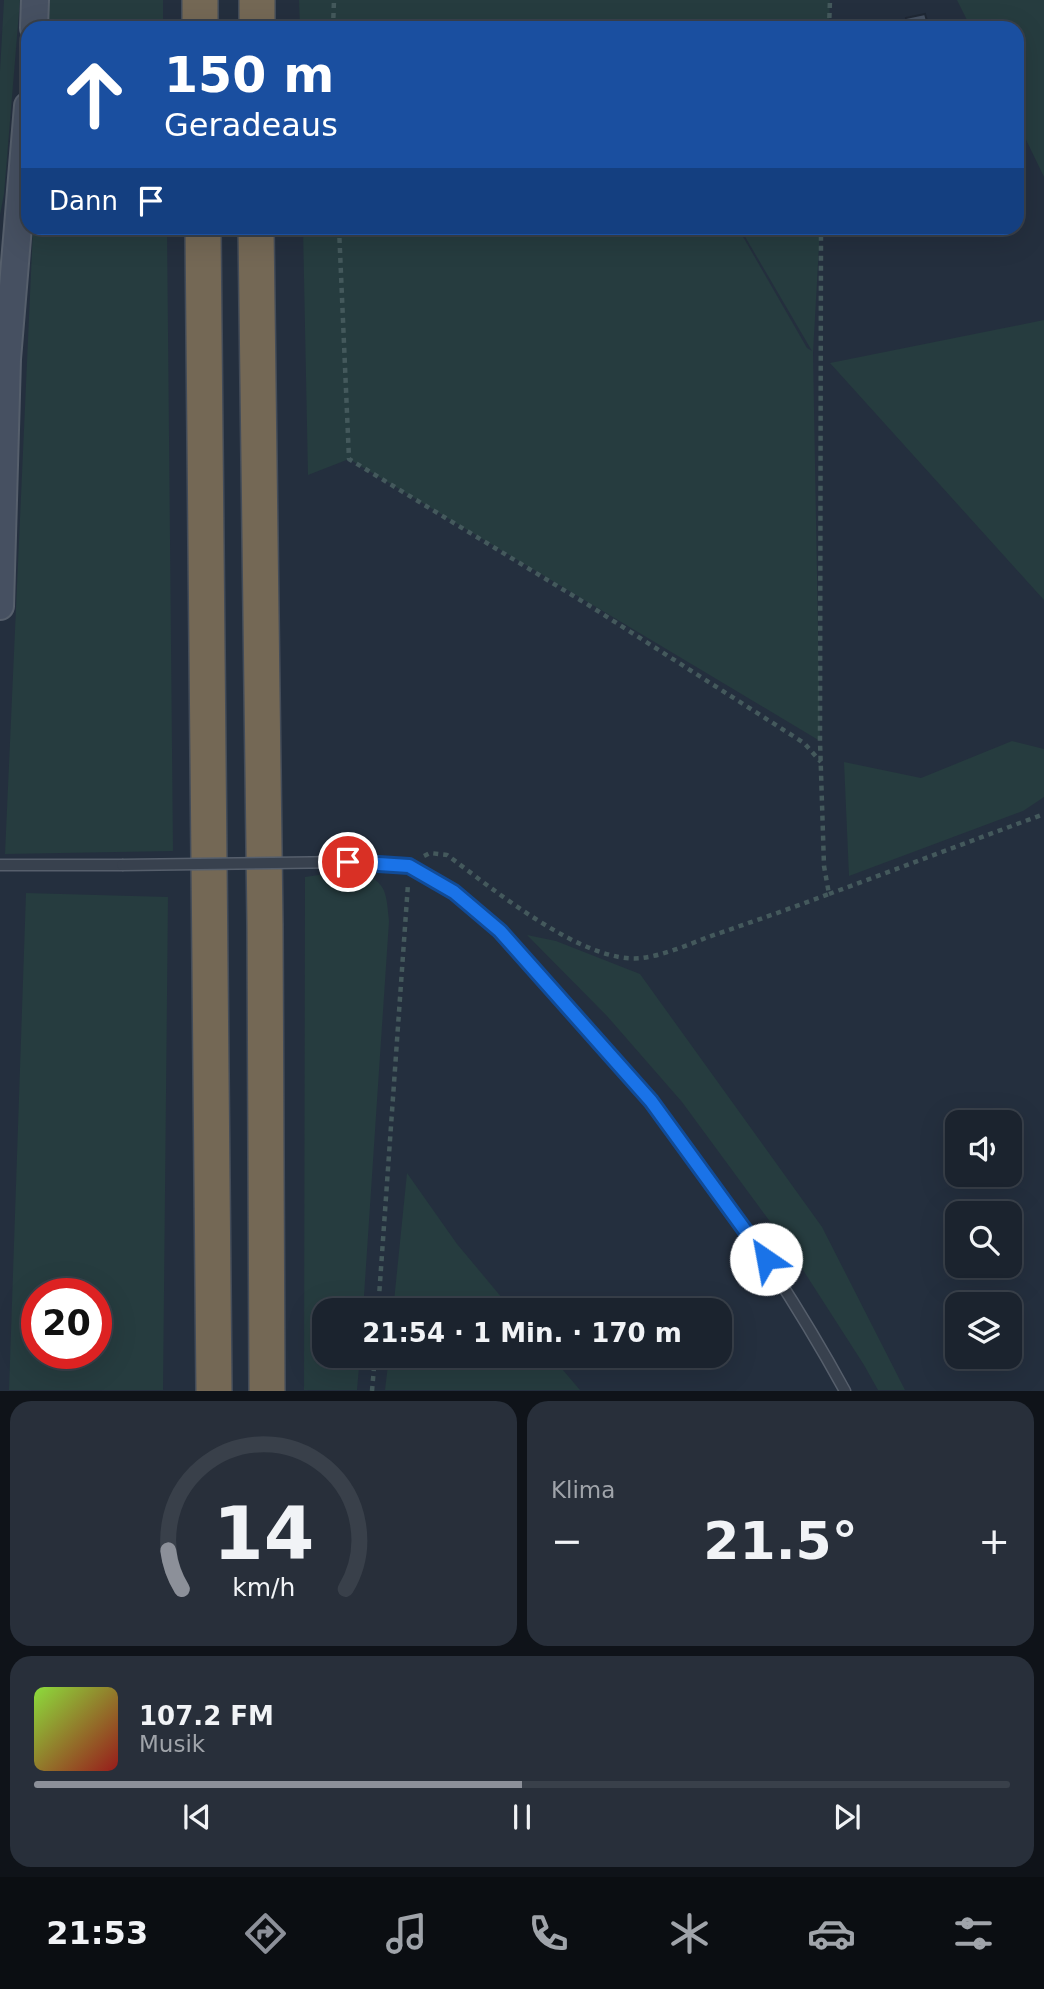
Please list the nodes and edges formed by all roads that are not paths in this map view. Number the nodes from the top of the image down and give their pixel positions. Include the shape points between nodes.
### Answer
1 (35, 0) edge
2 (200, 0) edge
3 (257, 0) edge
4 (34, 21) edge
5 (200, 21) edge
6 (257, 21) edge
7 (21, 168) edge
8 (203, 235) edge
9 (256, 235) edge
10 (5, 310) edge
11 (2, 403) edge
12 (0, 606) edge
13 (0, 865) edge
14 (214, 1391) edge
15 (267, 1391) edge
16 (845, 1391) edge

1 - 4 main road
2 - 5 highway
3 - 6 highway
7 - 10 main road
8 - 14 highway
9 - 15 highway
10 - 11 main road
11 - 12 main road
13 - 16 lane, bridge via 348,862 409,866 454,892 500,931 651,1101 753,1238

